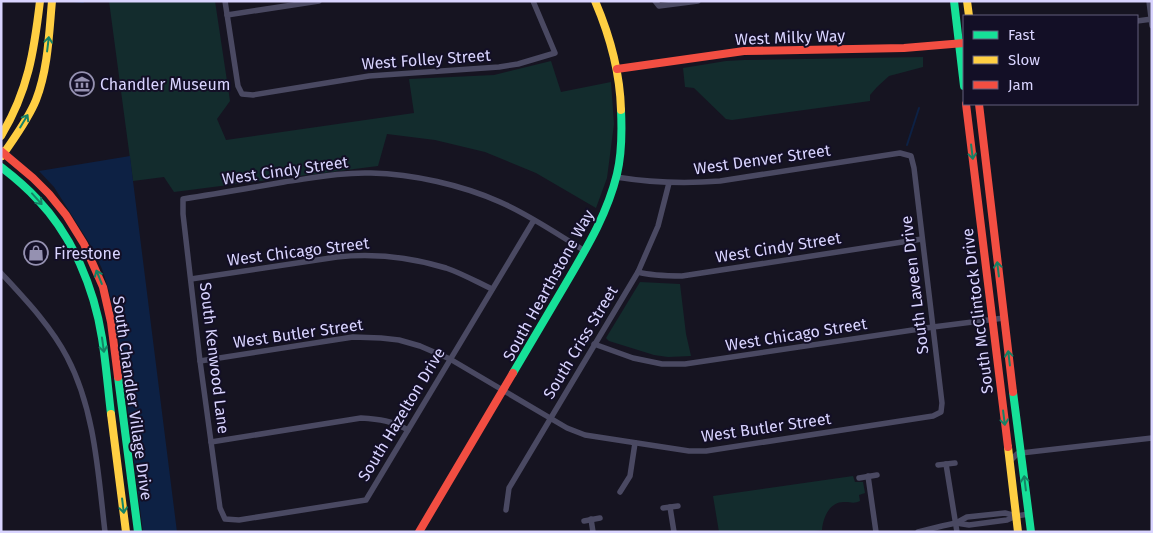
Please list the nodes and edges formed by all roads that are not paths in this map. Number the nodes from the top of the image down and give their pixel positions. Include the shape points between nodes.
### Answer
1 (40, 1) edge
2 (52, 1) edge
3 (225, 1) edge
4 (319, 1) edge
5 (533, 1) edge
6 (594, 1) edge
7 (698, 1) edge
8 (954, 1) edge
9 (968, 1) edge
10 (1149, 1) edge
11 (657, 4) edge
12 (227, 15) junction
13 (969, 15) edge
14 (1138, 21) edge
15 (1151, 21) edge
16 (962, 44) edge
17 (963, 65) edge
18 (617, 69) junction
19 (966, 105) edge
20 (979, 105) edge
21 (1, 136) edge
22 (2, 153) edge
23 (911, 156) joint
24 (1, 166) edge
25 (616, 177) junction
26 (669, 183) junction
27 (183, 199) joint
28 (534, 220) junction
29 (922, 239) junction
30 (585, 251) junction
31 (638, 272) junction
32 (1, 273) edge
33 (191, 279) junction
34 (492, 289) junction
35 (1004, 318) junction
36 (992, 319) junction
37 (933, 327) junction
38 (594, 344) junction
39 (450, 358) junction
40 (200, 361) junction
41 (504, 391) junction
42 (941, 412) joint
43 (550, 419) junction
44 (408, 430) junction
45 (1152, 438) edge
46 (211, 442) junction
47 (635, 443) junction
48 (1021, 453) junction
49 (1009, 462) junction
50 (955, 463) dead end
51 (946, 464) junction
52 (938, 466) dead end
53 (877, 475) dead end
54 (868, 476) junction
55 (859, 478) dead end
56 (620, 492) dead end
57 (678, 506) dead end
58 (670, 507) junction
59 (663, 508) dead end
60 (506, 510) dead end
61 (1028, 514) junction
62 (975, 516) junction
63 (1016, 516) junction
64 (600, 518) dead end
65 (225, 519) joint
66 (591, 519) junction
67 (584, 520) dead end
68 (956, 523) junction
69 (976, 524) junction
70 (105, 532) edge
71 (126, 532) edge
72 (138, 532) edge
73 (419, 532) edge
74 (593, 532) edge
75 (674, 532) edge
76 (876, 532) edge
77 (918, 532) edge
78 (957, 532) edge
79 (1018, 532) edge
80 (1031, 532) edge

1 - 21 street via 27,81
22 -> 2 street, South Chandler Village Drive via 24,122 42,83
3 - 12 street
4 - 12 street
5 - 12 street, West Folley Street via 555,53 499,67 369,76 253,94 242,94 238,86
6 - 18 street, South Hearthstone Way
7 - 11 street
8 - 16 street
9 - 13 street
10 - 15 street
14 - 15 street
16 - 17 street
16 - 18 street, West Milky Way via 744,50
18 - 25 street, South Hearthstone Way via 622,128
19 -> 36 street, South McClintock Drive
35 -> 20 street, South McClintock Drive
72 -> 22 street, South Chandler Village Drive via 111,322 103,287 84,244 66,215 44,188
23 - 26 street, West Denver Street via 900,153 720,181
23 - 29 street, South Laveen Drive
24 -> 71 street, South Chandler Village Drive via 52,215 84,271 102,337
25 - 26 street, West Denver Street
25 - 30 street, South Hearthstone Way via 601,221
26 - 31 street, South Criss Street via 658,226
27 - 28 street, West Cindy Street via 325,176 371,173 439,182 502,202
27 - 33 street, South Kenwood Lane
28 - 30 street, West Cindy Street
28 - 34 street, South Hazelton Drive
29 - 31 street, West Cindy Street via 682,276
29 - 37 street, South Laveen Drive
30 - 41 street, South Hearthstone Way
31 - 38 street, South Criss Street
32 - 70 street via 37,313 67,356 75,374 93,434
33 - 34 street, West Chicago Street via 338,257 385,255 448,268
33 - 40 street, South Kenwood Lane
34 - 39 street, South Hazelton Drive
35 - 36 street, West Chicago Street
48 -> 35 street, South McClintock Drive
36 - 37 street, West Chicago Street
36 -> 49 street, South McClintock Drive
37 - 38 street, West Chicago Street via 685,364 662,364 633,358
37 - 42 street, South Laveen Drive
38 - 43 street, South Criss Street
39 - 40 street, West Butler Street via 399,340 353,337
39 - 41 street, West Butler Street
39 - 44 street, South Hazelton Drive
40 - 46 street, South Kenwood Lane
41 - 43 street, West Butler Street
41 - 73 street, South Hearthstone Way
42 - 47 street, West Butler Street via 933,416 706,451
43 - 47 street, West Butler Street via 586,435
43 - 60 street, South Criss Street via 509,488
44 - 46 street via 380,419 361,418
44 - 65 street, South Hazelton Drive via 366,500 239,520
45 - 48 street
46 - 65 street, South Kenwood Lane via 220,508
47 - 56 street via 630,476
48 - 49 street
61 -> 48 street, South McClintock Drive
49 - 63 street, South McClintock Drive
50 - 51 street
51 - 52 street
51 - 68 street
53 - 54 street
54 - 55 street
54 - 76 street
57 - 58 street
58 - 59 street
58 - 75 street
61 - 63 street
61 - 80 street, South McClintock Drive
62 - 63 street via 1005,512
62 - 68 street
62 - 69 street
63 - 69 street
63 - 79 street, South McClintock Drive
64 - 66 street
66 - 67 street
66 - 74 street
68 - 69 street
68 - 77 street
68 - 78 street

